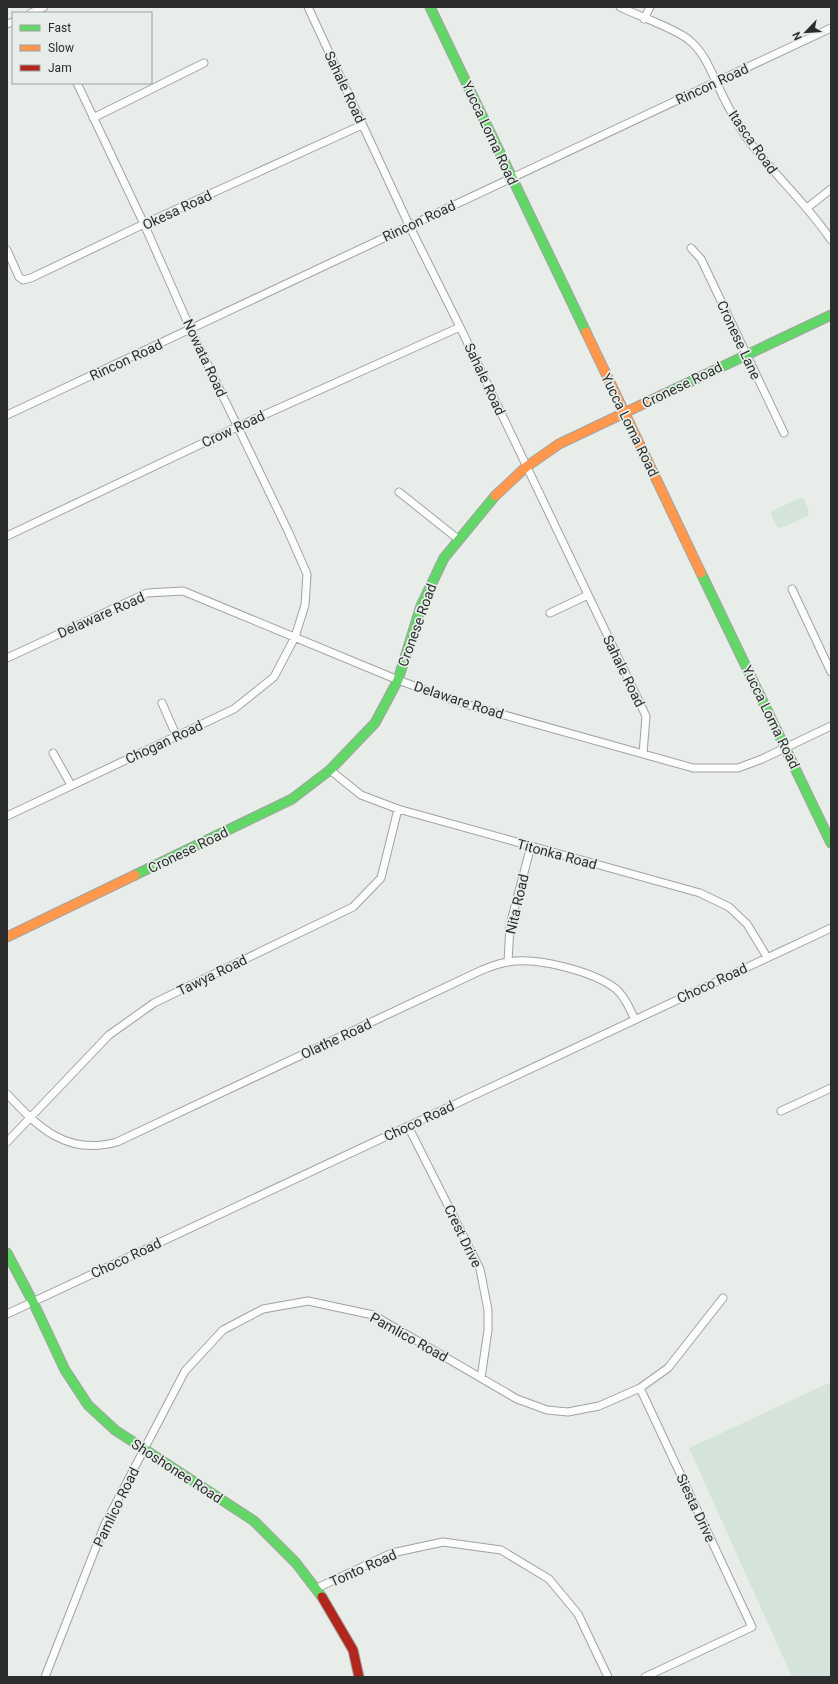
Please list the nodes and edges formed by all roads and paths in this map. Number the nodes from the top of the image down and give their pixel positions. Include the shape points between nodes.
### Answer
1 (308, 7) edge
2 (430, 7) edge
3 (620, 7) edge
4 (650, 7) edge
5 (644, 19) junction
6 (831, 28) edge
7 (204, 63) dead end
8 (716, 82) junction
9 (77, 84) edge
10 (93, 118) junction
11 (362, 125) junction
12 (512, 179) junction
13 (831, 190) edge
14 (807, 208) junction
15 (144, 224) junction
16 (409, 225) junction
17 (831, 240) edge
18 (691, 248) dead end
19 (7, 250) edge
20 (831, 315) edge
21 (460, 327) junction
22 (191, 330) junction
23 (746, 354) junction
24 (624, 413) junction
25 (7, 415) edge
26 (237, 427) junction
27 (784, 433) dead end
28 (526, 468) junction
29 (399, 492) dead end
30 (7, 536) edge
31 (458, 539) junction
32 (792, 589) dead end
33 (588, 595) junction
34 (550, 613) dead end
35 (295, 637) junction
36 (7, 658) edge
37 (831, 672) edge
38 (398, 680) junction
39 (162, 703) dead end
40 (831, 726) edge
41 (176, 735) junction
42 (786, 748) junction
43 (53, 753) dead end
44 (643, 754) junction
45 (330, 770) junction
46 (72, 786) junction
47 (398, 809) junction
48 (7, 816) edge
49 (831, 843) edge
50 (531, 846) junction
51 (831, 928) edge
52 (7, 937) edge
53 (768, 957) junction
54 (508, 962) junction
55 (635, 1020) junction
56 (831, 1088) edge
57 (7, 1094) edge
58 (781, 1111) dead end
59 (29, 1117) junction
60 (408, 1126) junction
61 (7, 1142) edge
62 (7, 1252) edge
63 (723, 1298) dead end
64 (33, 1302) junction
65 (7, 1314) edge
66 (481, 1378) junction
67 (640, 1388) junction
68 (144, 1450) junction
69 (317, 1588) junction
70 (45, 1677) edge
71 (359, 1677) edge
72 (608, 1677) edge
73 (645, 1677) edge

1 - 11 street, Sahale Road
2 - 12 street, Yucca Loma Road
3 - 5 street, Itasca Road
4 - 5 street
5 - 8 street, Itasca Road via 688,39 705,58
6 - 8 street, Rincon Road
7 - 10 street
8 - 12 street, Rincon Road
8 - 14 street, Itasca Road via 749,141
9 - 10 street, Nowata Road
10 - 15 street, Nowata Road
11 - 15 street, Okesa Road
11 - 16 street, Sahale Road
12 - 16 street, Rincon Road
12 - 24 street, Yucca Loma Road
13 - 14 street
14 - 17 street, Itasca Road
15 - 19 street, Okesa Road via 23,280
15 - 22 street, Nowata Road
16 - 21 street, Sahale Road
16 - 22 street, Rincon Road
18 - 23 street, Cronese Lane via 701,259
20 - 23 street, Cronese Road
21 - 26 street, Crow Road
21 - 28 street, Sahale Road
22 - 25 street, Rincon Road
22 - 26 street, Nowata Road
23 - 24 street, Cronese Road
23 - 27 street, Cronese Lane
24 - 28 street, Cronese Road via 559,444
24 - 42 street, Yucca Loma Road
26 - 30 street, Crow Road
26 - 35 street, Nowata Road via 307,574 305,605
28 - 31 street, Cronese Road via 489,501
28 - 33 street, Sahale Road
29 - 31 street
31 - 38 street, Cronese Road via 444,558 421,606
32 - 37 street
33 - 34 street
33 - 44 street, Sahale Road via 646,716
35 - 36 street, Delaware Road via 183,591 147,593
35 - 38 street, Delaware Road
35 - 41 street, Chogan Road via 274,677 234,709
38 - 44 street, Delaware Road via 458,702
38 - 45 street, Cronese Road via 375,723
39 - 41 street
40 - 42 street, Delaware Road
41 - 46 street, Chogan Road
42 - 44 street, Delaware Road via 738,768 694,768
42 - 49 street, Yucca Loma Road
43 - 46 street
45 - 47 street, Titonka Road via 361,795
45 - 52 street, Cronese Road via 292,799
46 - 48 street, Chogan Road
47 - 50 street, Titonka Road
47 - 59 street, Tawya Road via 381,878 353,907 154,1003 109,1035
50 - 53 street, Titonka Road via 706,896 729,907 747,924
50 - 54 street, Nita Road via 510,925
51 - 53 street, Choco Road
53 - 55 street, Choco Road
54 - 55 street, Olathe Road via 548,964 601,979 625,1000
54 - 59 street, Olathe Road via 475,974 117,1142 92,1146 70,1144 47,1132
55 - 60 street, Choco Road
56 - 58 street
57 - 59 street, Olathe Road
59 - 61 street, Tawya Road
60 - 64 street, Choco Road
60 - 66 street, Crest Drive via 480,1269 488,1310 488,1330
62 - 64 street, Shoshonee Road
63 - 67 street, Pamlico Road via 668,1368
64 - 65 street, Choco Road
64 - 68 street, Shoshonee Road via 79,1394 101,1418
66 - 67 street, Pamlico Road via 517,1399 547,1410 568,1412 599,1406
66 - 68 street, Pamlico Road via 373,1315 308,1301 263,1309 223,1330 185,1371
67 - 73 street, Siesta Drive via 752,1627
68 - 69 street, Shoshonee Road via 273,1536
68 - 70 street, Pamlico Road via 105,1524
69 - 71 street, Shoshonee Road via 352,1648
69 - 72 street, Tonto Road via 392,1553 443,1542 501,1550 549,1579 578,1614

